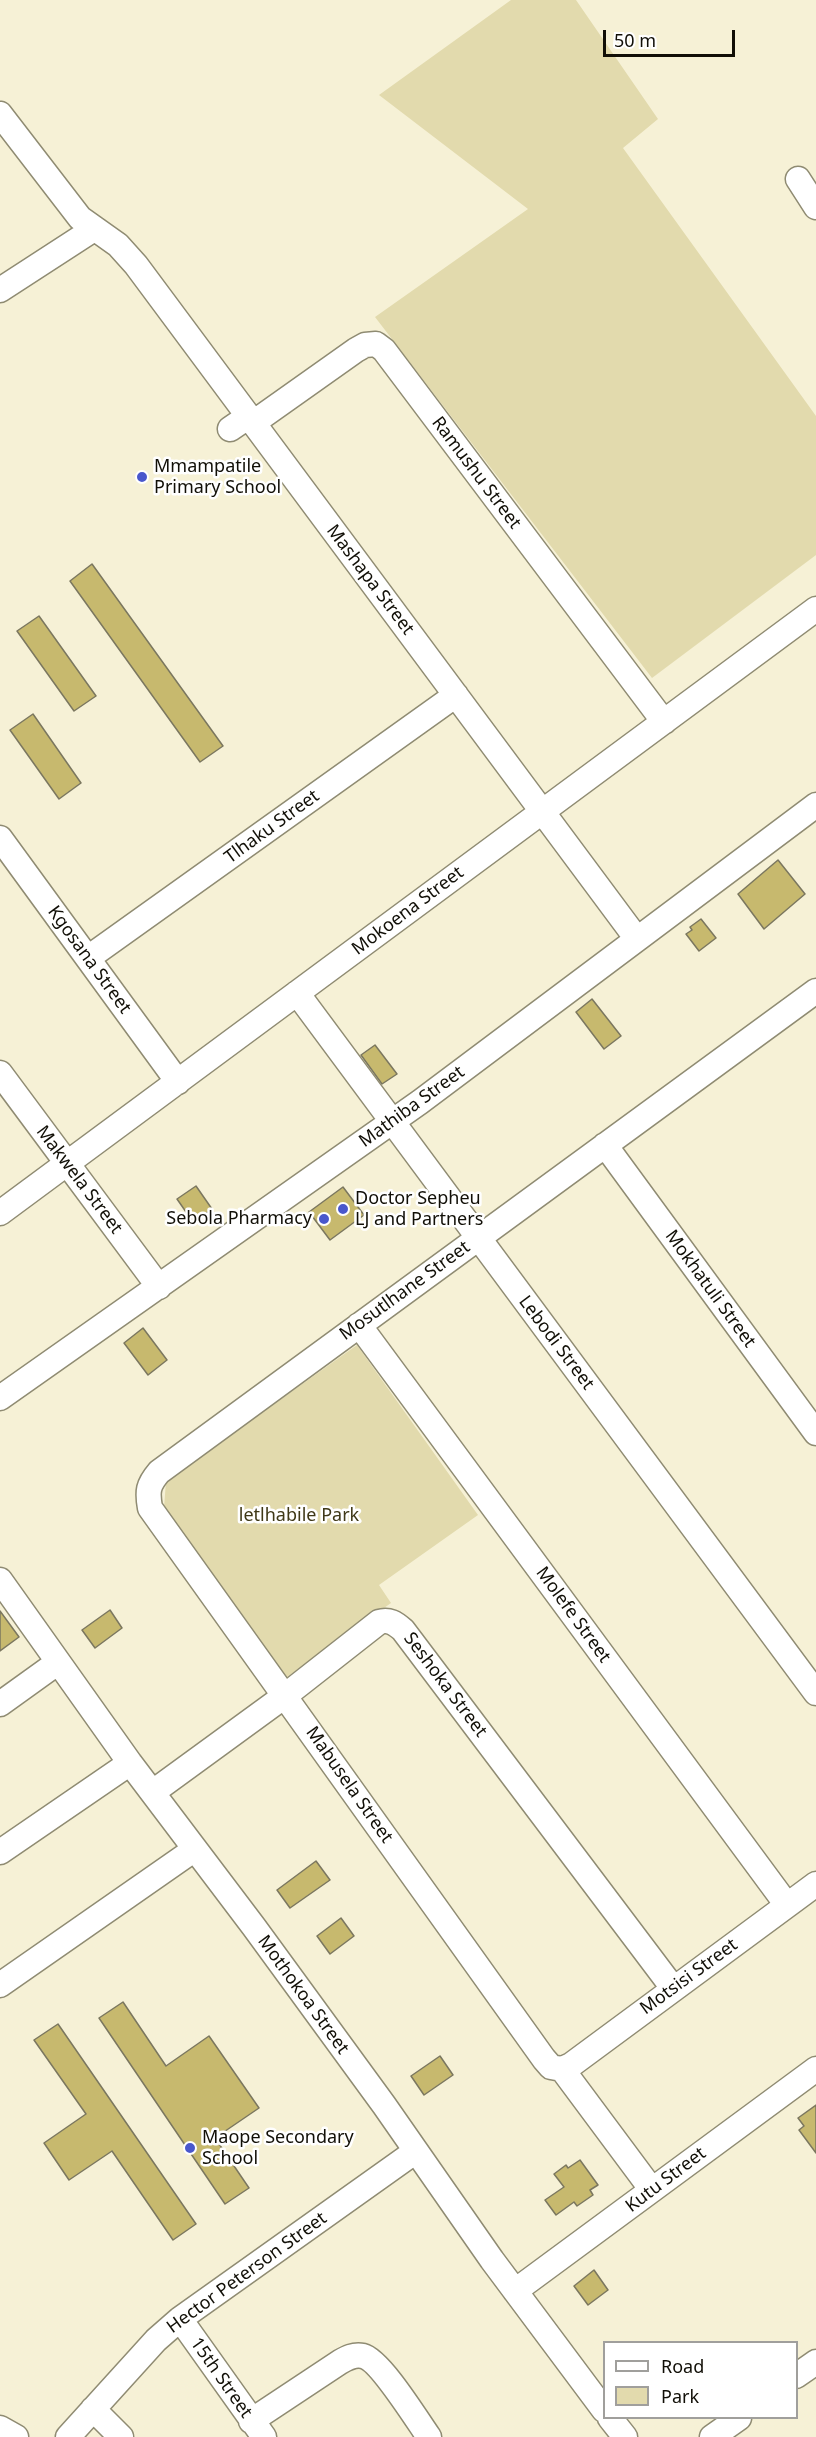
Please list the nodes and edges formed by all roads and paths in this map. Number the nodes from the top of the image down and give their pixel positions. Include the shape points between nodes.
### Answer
1 (0, 114) edge
2 (798, 180) dead end
3 (816, 207) edge
4 (94, 229) junction
5 (0, 290) edge
6 (244, 423) junction
7 (816, 609) edge
8 (456, 695) junction
9 (664, 722) junction
10 (816, 805) edge
11 (542, 812) junction
12 (0, 838) edge
13 (637, 939) junction
14 (88, 958) junction
15 (816, 991) edge
16 (297, 993) junction
17 (0, 1073) edge
18 (178, 1082) junction
19 (393, 1122) junction
20 (605, 1145) junction
21 (67, 1164) junction
22 (0, 1213) edge
23 (478, 1238) junction
24 (159, 1287) junction
25 (359, 1325) junction
26 (0, 1398) edge
27 (816, 1432) edge
28 (147, 1492) joint
29 (4, 1594) edge
30 (57, 1663) junction
31 (816, 1693) edge
32 (286, 1695) junction
33 (0, 1704) edge
34 (130, 1763) junction
35 (153, 1791) junction
36 (195, 1849) junction
37 (0, 1852) edge
38 (816, 1884) edge
39 (787, 1905) junction
40 (0, 1985) edge
41 (673, 1988) junction
42 (562, 2068) junction
43 (816, 2069) edge
44 (416, 2151) junction
45 (652, 2190) junction
46 (515, 2291) junction
47 (180, 2319) junction
48 (816, 2362) edge
49 (798, 2375) edge
50 (93, 2409) junction
51 (603, 2409) edge
52 (611, 2419) edge
53 (738, 2419) edge
54 (0, 2428) edge
55 (257, 2429) edge
56 (16, 2437) edge
57 (68, 2437) edge
58 (121, 2437) edge
59 (429, 2437) edge
60 (625, 2437) edge
61 (712, 2437) edge

1 - 4 street, Mashapa Street via 80,218
2 - 3 street
4 - 5 street
4 - 6 street, Mashapa Street via 118,245 136,265
6 - 8 street, Mashapa Street
6 - 9 street, Ramushu Street via 365,345 384,350
7 - 9 street, Mokoena Street
8 - 11 street, Mashapa Street
8 - 14 street, Tlhaku Street
9 - 11 street, Mokoena Street
10 - 13 street, Mathiba Street
11 - 13 street, Mashapa Street
11 - 16 street, Mokoena Street
12 - 14 street, Kgosana Street
13 - 19 street, Mathiba Street
14 - 18 street, Kgosana Street
15 - 20 street, Mosutlhane Street
16 - 18 street, Mokoena Street
16 - 19 street, Lebodi Street
17 - 21 street, Makwela Street
18 - 21 street, Mokoena Street
19 - 23 street, Lebodi Street
19 - 24 street, Mathiba Street
20 - 23 street, Mosutlhane Street
20 - 27 street, Mokhatuli Street
21 - 22 street, Mokoena Street
21 - 24 street, Makwela Street
23 - 25 street, Mosutlhane Street
23 - 31 street, Lebodi Street
24 - 26 street, Mathiba Street
25 - 28 street, Mosutlhane Street via 159,1472
25 - 39 street, Molefe Street
28 - 32 street, Mabusela Street via 150,1508
29 - 30 street, Mothokoa Street
30 - 33 street
30 - 34 street, Mothokoa Street
32 - 35 street, Seshoka Street
32 - 41 street, Seshoka Street via 379,1622 395,1623
32 - 42 street, Mabusela Street via 544,2059 551,2067
34 - 35 street, Mothokoa Street
34 - 37 street
35 - 36 street, Mothokoa Street
36 - 40 street
36 - 44 street, Mothokoa Street via 306,2018
38 - 39 street, Motsisi Street
39 - 41 street, Motsisi Street
41 - 42 street, Motsisi Street
42 - 45 street, Mabusela Street
43 - 45 street, Kutu Street
44 - 46 street, Mothokoa Street
44 - 47 street, Hector Peterson Street
45 - 46 street, Kutu Street
46 - 51 street, Mothokoa Street
47 - 50 street, Hector Peterson Street
47 - 55 street, 15th Street
48 - 49 street
50 - 57 street, Hector Peterson Street
50 - 58 street
52 - 60 street
53 - 61 street
54 - 56 street
55 - 59 street via 340,2362 364,2356 379,2367

